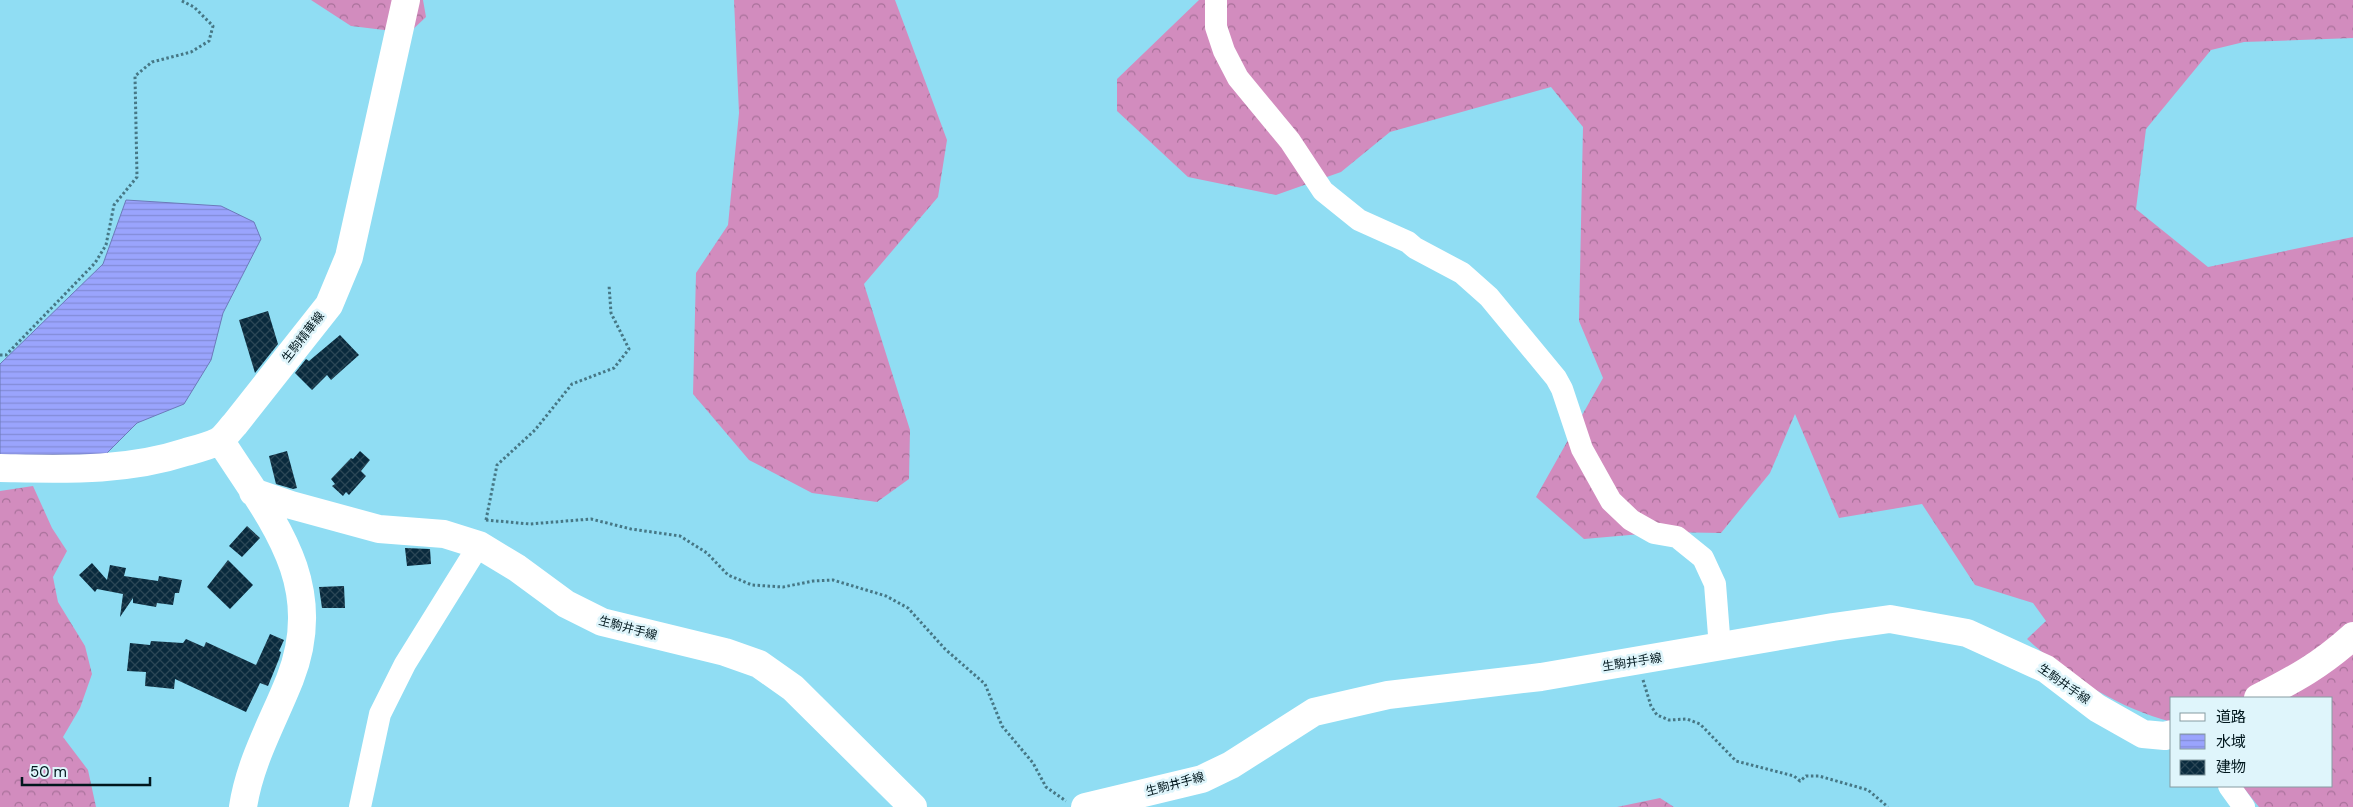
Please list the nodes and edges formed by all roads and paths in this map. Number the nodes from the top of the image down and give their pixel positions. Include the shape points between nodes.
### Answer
1 (180, 0) edge
2 (406, 0) edge
3 (1216, 0) edge
4 (609, 285) dead end
5 (0, 355) edge
6 (220, 440) junction
7 (0, 468) edge
8 (253, 492) junction
9 (483, 533) junction
10 (2353, 636) edge
11 (1720, 648) junction
12 (1640, 661) junction
13 (2260, 697) edge
14 (2170, 737) edge
15 (2229, 787) edge
16 (1076, 804) edge
17 (243, 807) edge
18 (360, 807) edge
19 (913, 807) edge
20 (1888, 807) edge
21 (2244, 807) edge

1 - 5 path via 194,7 213,26 209,41 191,52 152,62 135,76 137,177 114,205 106,245 95,263 6,355
2 - 6 main road, 生駒精華線 via 349,257 340,284 329,305
3 - 11 street via 1216,27 1238,78 1290,141 1323,191 1359,220 1408,242 1462,273 1489,297 1556,378 1582,450 1611,501 1631,520 1654,533 1677,537 1703,558 1716,584
4 - 9 path via 611,313 629,350 614,368 572,384 535,430 497,465
6 - 7 main road, 生駒精華線 via 179,455 122,467
6 - 8 main road
8 - 9 main road, 生駒井手線 via 379,529
8 - 17 main road via 287,548 297,574 304,622 298,658 257,754
9 - 16 path via 530,524 591,519 680,536 707,553 728,575 752,585 783,587 813,580 833,580 886,596 908,608 945,649 985,684 1002,726 1033,763 1046,786
9 - 18 street via 405,664 380,714
9 - 19 main road, 生駒井手線 via 517,568 566,604 602,622 725,652 759,664 793,688
10 - 13 main road via 2301,677
11 - 12 main road, 生駒井手線
11 - 14 main road, 生駒井手線 via 1890,619 1968,633 2046,669 2097,708 2143,734
12 - 16 main road, 生駒井手線 via 1541,678 1388,695 1314,712 1231,765 1202,779
12 - 20 path via 1650,706 1657,715 1700,724 1736,761 1787,774 1800,781 1806,776 1819,776 1868,790
15 - 21 street

